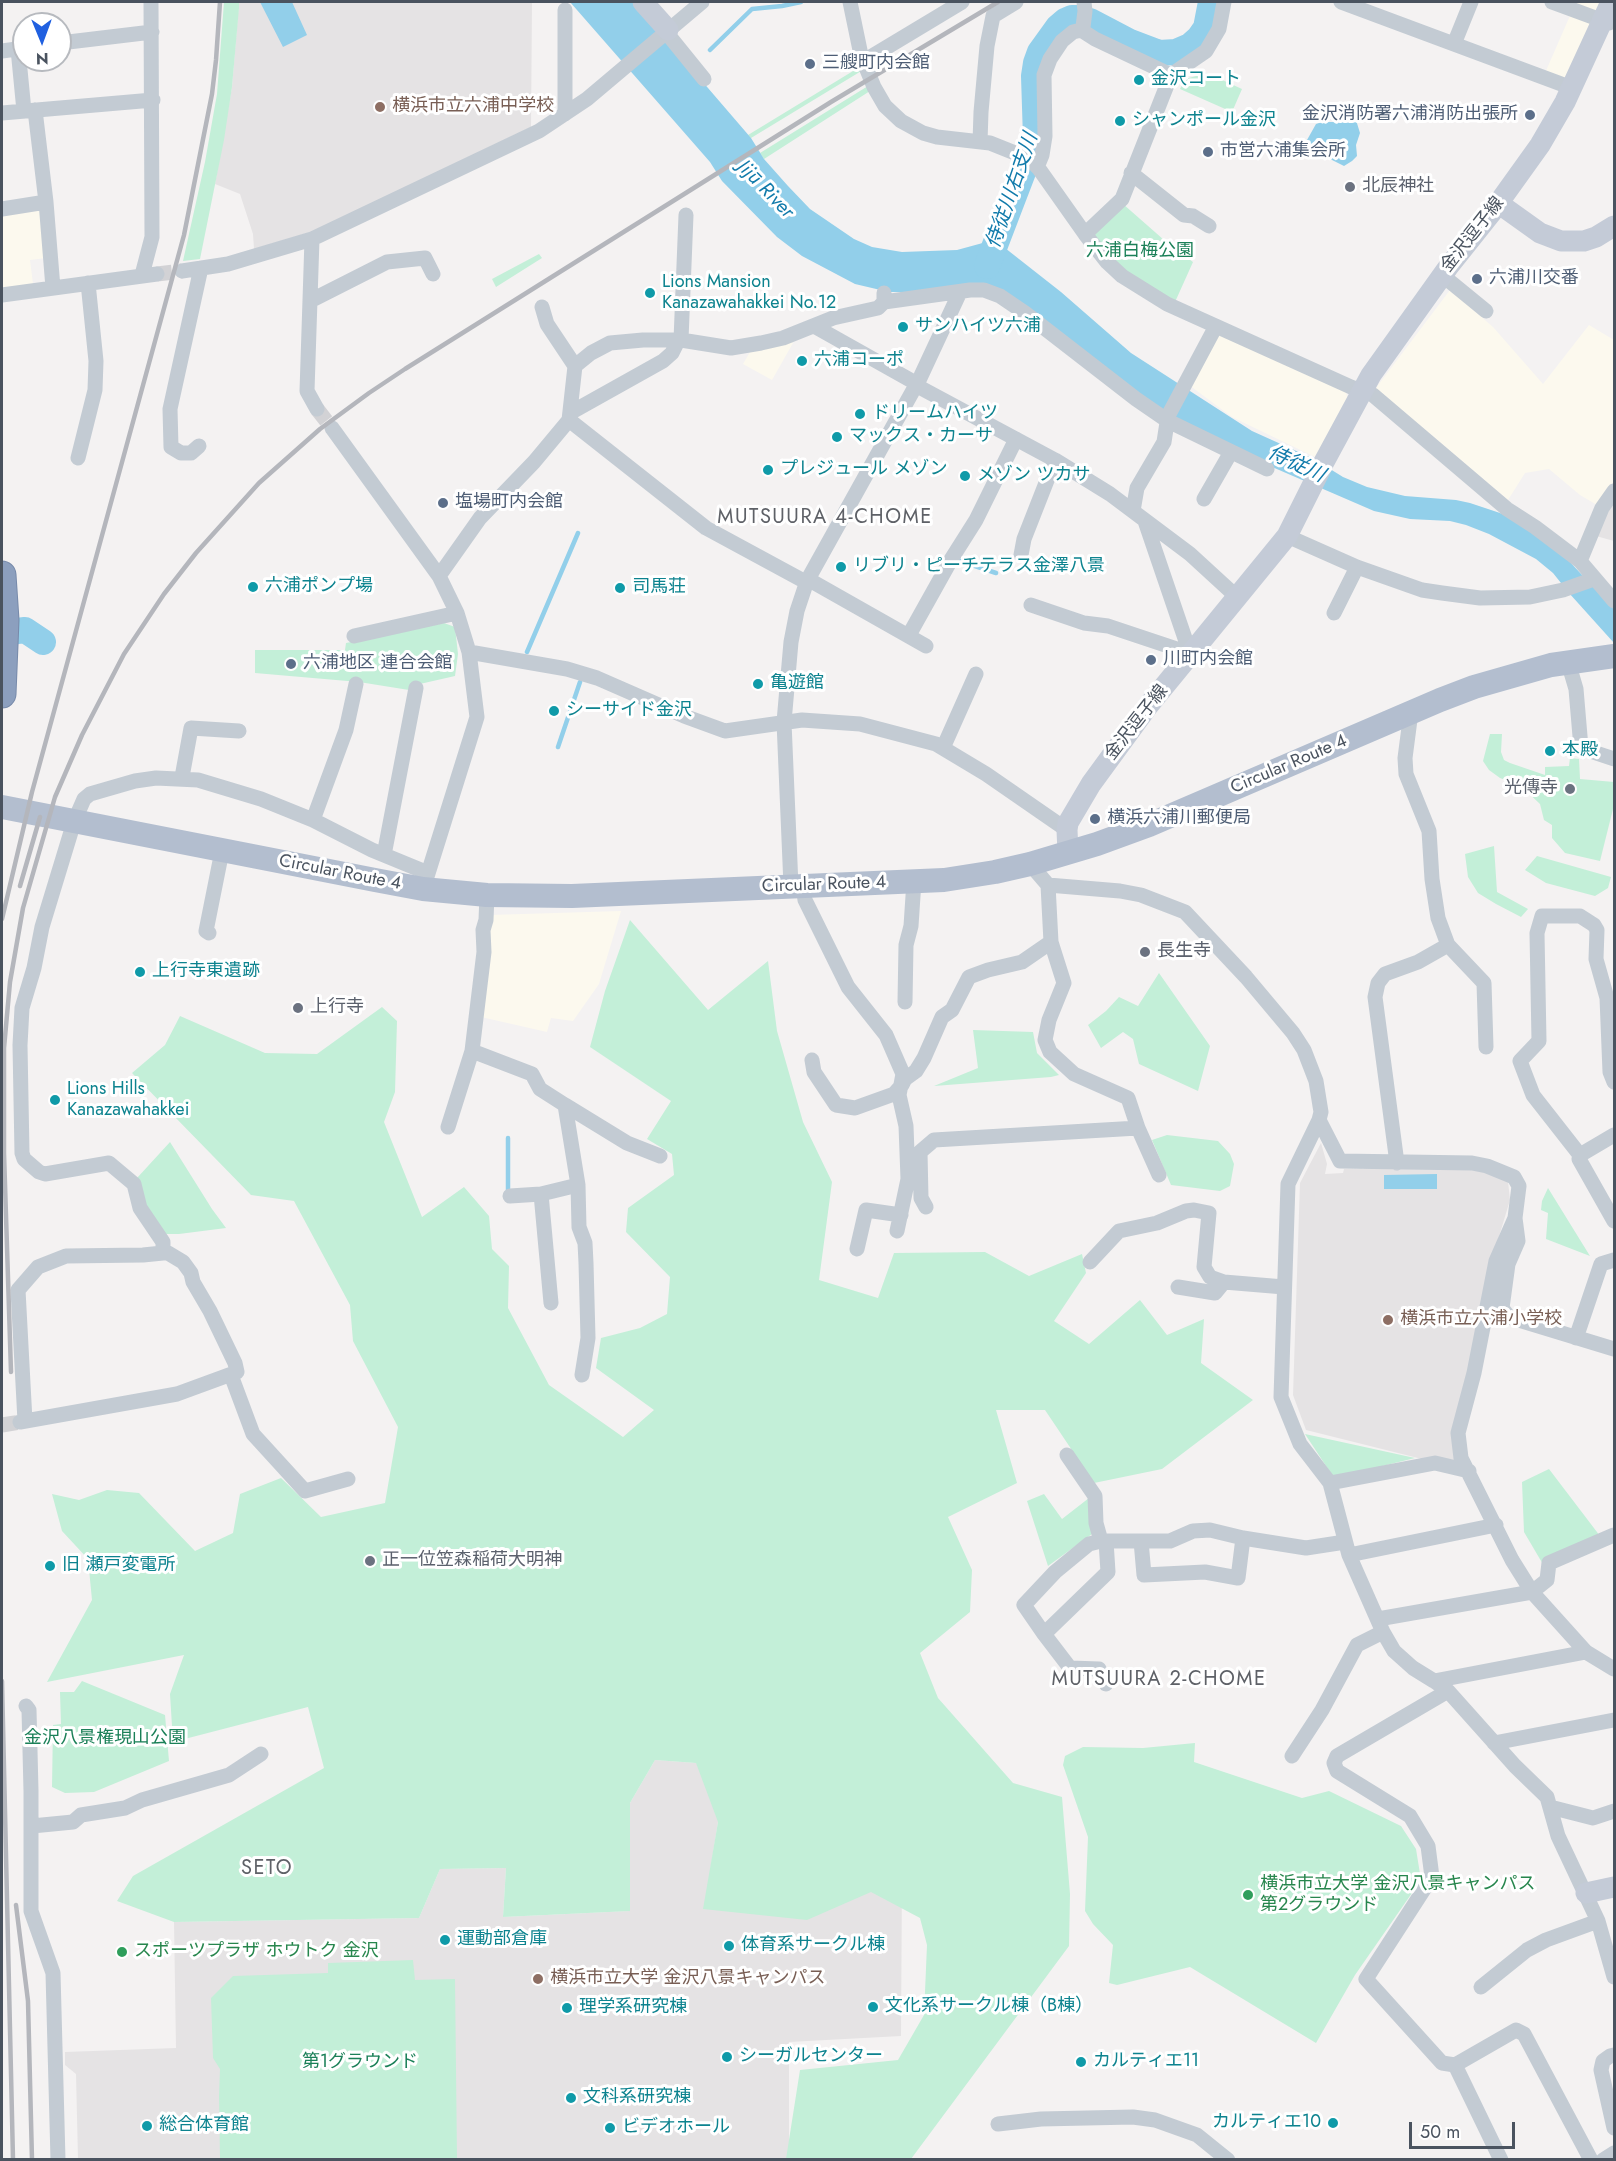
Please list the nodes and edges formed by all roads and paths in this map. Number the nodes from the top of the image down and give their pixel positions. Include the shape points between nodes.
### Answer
1 (151, 2) edge
2 (643, 2) edge
3 (702, 2) edge
4 (849, 2) edge
5 (962, 2) edge
6 (1016, 2) edge
7 (1224, 2) edge
8 (1341, 2) edge
9 (1471, 2) edge
10 (1552, 2) edge
11 (1359, 5) edge
12 (1085, 6) edge
13 (565, 10) dead end
14 (1610, 14) edge
15 (1082, 29) junction
16 (152, 32) junction
17 (666, 32) junction
18 (72, 42) edge
19 (1454, 44) junction
20 (864, 62) junction
21 (24, 72) edge
22 (1171, 75) junction
23 (704, 79) dead end
24 (1572, 88) junction
25 (153, 100) junction
26 (30, 110) junction
27 (2, 113) edge
28 (565, 114) junction
29 (980, 142) junction
30 (1037, 166) junction
31 (1131, 173) junction
32 (46, 202) junction
33 (1498, 203) junction
34 (2, 209) edge
35 (686, 215) dead end
36 (1209, 226) dead end
37 (1614, 226) edge
38 (1085, 234) junction
39 (312, 239) junction
40 (201, 268) junction
41 (182, 271) tunnel mouth
42 (433, 274) dead end
43 (1442, 275) junction
44 (88, 283) junction
45 (53, 288) junction
46 (960, 292) junction
47 (2, 295) edge
48 (310, 301) junction
49 (542, 307) dead end
50 (1486, 310) dead end
51 (814, 326) junction
52 (1216, 326) junction
53 (679, 341) junction
54 (575, 366) junction
55 (916, 384) junction
56 (1362, 391) junction
57 (317, 409) tunnel mouth
58 (570, 416) junction
59 (1168, 418) junction
60 (332, 428) tunnel mouth
61 (1016, 439) junction
62 (200, 446) dead end
63 (1230, 452) junction
64 (78, 458) dead end
65 (1055, 460) junction
66 (1267, 469) dead end
67 (1614, 491) edge
68 (1204, 499) dead end
69 (1132, 511) junction
70 (1145, 521) junction
71 (1287, 536) junction
72 (1021, 555) dead end
73 (1580, 561) junction
74 (1357, 567) junction
75 (2, 575) edge
76 (439, 576) junction
77 (1593, 580) junction
78 (807, 581) junction
79 (1238, 598) junction
80 (1614, 602) edge
81 (1031, 605) dead end
82 (457, 613) junction
83 (1334, 613) dead end
84 (909, 635) junction
85 (354, 636) dead end
86 (926, 646) dead end
87 (469, 652) junction
88 (1191, 656) junction
89 (1614, 656) edge
90 (1568, 662) junction
91 (976, 674) dead end
92 (356, 684) dead end
93 (416, 688) dead end
94 (2, 689) edge
95 (1410, 712) junction
96 (784, 722) junction
97 (239, 731) dead end
98 (943, 748) junction
99 (1614, 759) edge
100 (182, 777) junction
101 (2, 807) edge
102 (313, 820) junction
103 (74, 822) junction
104 (1067, 842) junction
105 (222, 851) junction
106 (384, 855) junction
107 (1030, 864) junction
108 (426, 881) junction
109 (914, 881) junction
110 (1048, 885) junction
111 (797, 886) junction
112 (487, 895) junction
113 (208, 933) dead end
114 (1051, 942) junction
115 (1448, 945) junction
116 (905, 1002) dead end
117 (1486, 1047) dead end
118 (472, 1051) junction
119 (812, 1060) dead end
120 (1614, 1082) edge
121 (902, 1086) junction
122 (565, 1105) junction
123 (1319, 1120) junction
124 (448, 1127) dead end
125 (1138, 1128) junction
126 (1614, 1135) edge
127 (1580, 1155) junction
128 (660, 1156) dead end
129 (1397, 1162) junction
130 (1159, 1175) dead end
131 (578, 1185) junction
132 (541, 1194) junction
133 (510, 1196) dead end
134 (926, 1207) dead end
135 (900, 1215) junction
136 (1515, 1218) junction
137 (1614, 1221) edge
138 (897, 1231) dead end
139 (856, 1249) dead end
140 (163, 1253) junction
141 (1614, 1260) edge
142 (1090, 1262) dead end
143 (1224, 1282) junction
144 (1178, 1287) dead end
145 (1284, 1287) junction
146 (551, 1303) dead end
147 (1576, 1338) junction
148 (1614, 1349) edge
149 (231, 1375) junction
150 (582, 1375) dead end
151 (1067, 1455) dead end
152 (1469, 1471) junction
153 (348, 1479) dead end
154 (1330, 1483) junction
155 (1496, 1525) junction
156 (1614, 1535) edge
157 (1243, 1538) junction
158 (1104, 1541) junction
159 (1141, 1541) junction
160 (1347, 1548) junction
161 (1532, 1592) junction
162 (1381, 1626) junction
163 (1044, 1634) junction
164 (1586, 1652) junction
165 (1614, 1669) edge
166 (1434, 1681) junction
167 (1106, 1684) dead end
168 (1448, 1691) junction
169 (26, 1706) dead end
170 (1614, 1720) edge
171 (1494, 1743) junction
172 (261, 1754) dead end
173 (1292, 1756) dead end
174 (1550, 1807) junction
175 (1614, 1811) edge
176 (32, 1826) junction
177 (1614, 1887) edge
178 (1586, 1893) junction
179 (1598, 1922) junction
180 (1614, 1977) edge
181 (1481, 1987) dead end
182 (1614, 2055) edge
183 (1455, 2065) junction
184 (998, 2124) dead end
185 (1614, 2128) edge
186 (1614, 2153) edge
187 (58, 2160) edge
188 (1228, 2160) edge
189 (1501, 2160) edge
190 (1591, 2160) edge
191 (1603, 2160) edge

1 - 16 street
2 - 17 main road
3 - 17 street
4 - 20 street
5 - 20 street
6 - 29 street via 993,16
7 - 22 street via 1219,29 1206,51
8 - 11 street
9 - 19 street
10 - 14 street
11 - 19 street
12 - 15 street
13 - 28 street
14 - 24 main road, 金沢逗子線
15 - 22 street
15 - 30 street via 1062,41 1044,75 1045,136
16 - 18 street
16 - 25 street
17 - 23 street
17 - 28 street
19 - 24 street
20 - 29 street via 879,97 901,121 937,137
21 - 26 street
22 - 31 street
24 - 33 main road, 金沢逗子線 via 1540,145
25 - 26 street
25 - 44 street via 150,275
26 - 27 street
26 - 32 street
28 - 39 street via 539,131
29 - 30 street via 1002,146
30 - 38 street
31 - 36 street via 1184,215
31 - 38 street via 1122,199
32 - 34 street
32 - 45 street
33 - 37 main road via 1540,233 1561,241 1584,241
33 - 43 main road, 金沢逗子線
35 - 53 street
38 - 52 street via 1122,276 1167,304
39 - 40 street
39 - 48 street
40 - 41 street
40 - 62 street via 170,408 171,447 191,453
42 - 48 street via 425,258 387,262
43 - 50 street
43 - 56 main road, 金沢逗子線
44 - 45 street
44 - 64 street via 95,390
45 - 47 street
46 - 51 street via 884,298 878,308
46 - 55 street
46 - 59 street via 981,290 1000,297 1136,399
48 - 57 street via 307,391
49 - 54 street via 547,324
51 - 53 street via 783,338 731,348
51 - 55 street
52 - 56 street
52 - 59 street
53 - 54 street via 610,343
53 - 58 street via 663,360
54 - 58 street
55 - 61 street
55 - 78 street
56 - 71 main road, 金沢逗子線
56 - 73 street via 1373,395 1507,509
58 - 76 street via 534,462 480,518
58 - 78 street via 706,528
59 - 63 street
59 - 69 street via 1164,442 1137,488
60 - 76 street
61 - 65 street
61 - 84 street via 976,520
63 - 66 street
63 - 68 street
65 - 69 street
65 - 72 street
67 - 73 street via 1602,508
69 - 70 street
70 - 79 street
70 - 88 street
71 - 74 street
71 - 79 main road, 金沢逗子線
73 - 77 street
74 - 77 street via 1422,590 1480,598 1530,597
74 - 83 street
75 - 94 highway
76 - 82 street
77 - 80 street
78 - 84 street
78 - 96 street via 791,642
79 - 88 main road, 金沢逗子線
81 - 88 street via 1084,623 1108,626
82 - 85 street
82 - 87 street
84 - 86 street
87 - 96 street via 597,678 725,731
87 - 108 street via 477,717
88 - 104 main road, 金沢逗子線 via 1109,758 1072,816
89 - 90 main road, Circular Route 4
90 - 95 main road, Circular Route 4 via 1474,687
90 - 99 street via 1576,689 1581,748
91 - 98 street
92 - 102 street via 346,730
93 - 106 street
95 - 104 main road, Circular Route 4 via 1149,825
95 - 115 street via 1406,774 1429,831 1438,918
96 - 98 street via 860,724
96 - 111 street
97 - 100 street via 191,728
98 - 104 street via 986,774
100 - 102 street via 222,786
100 - 103 street via 135,781 90,794
101 - 103 main road, Circular Route 4
102 - 106 street
103 - 105 main road, Circular Route 4
103 - 140 street via 22,1008 22,1153 24,1159 45,1174 110,1163 134,1184 140,1208 163,1242
104 - 107 main road, Circular Route 4
105 - 108 main road, Circular Route 4
105 - 113 street
106 - 108 street
107 - 109 main road, Circular Route 4 via 966,877
107 - 110 street
108 - 112 main road, Circular Route 4
109 - 111 main road, Circular Route 4
109 - 116 street via 906,945
110 - 114 street
110 - 123 street via 1141,895 1173,906 1194,920 1304,1050 1316,1081
111 - 112 main road, Circular Route 4 via 572,896
111 - 121 street via 848,987 886,1035 903,1074
112 - 118 street
114 - 121 street via 1022,962 969,977 952,1010 942,1017 924,1058
114 - 125 street via 1064,983 1049,1020 1046,1040 1050,1052 1074,1074 1128,1098
115 - 117 street via 1484,983
115 - 129 street via 1385,974 1378,983 1375,997
118 - 122 street via 532,1074 540,1089
118 - 124 street
119 - 121 street via 814,1072 836,1105 855,1108 894,1094
120 - 127 street via 1610,1072 1607,998 1596,959 1597,930 1580,916 1542,916 1538,933 1539,1041 1521,1061 1533,1095
121 - 135 street via 899,1095 906,1126 908,1179
122 - 128 street via 627,1143
122 - 131 street
123 - 129 street via 1340,1161
123 - 145 street via 1288,1184
125 - 130 street
125 - 134 street via 934,1140 920,1152 921,1198
126 - 127 street
127 - 137 street
129 - 136 street via 1472,1163 1514,1177 1519,1186
131 - 132 street
131 - 150 street via 579,1227 585,1243 588,1338
132 - 133 street
132 - 146 street
135 - 138 street
135 - 139 street via 866,1210
136 - 147 street via 1518,1241 1508,1264 1502,1308 1509,1317
136 - 152 street via 1496,1261 1458,1432 1461,1458
140 - 149 street via 183,1262 191,1273 235,1363 237,1372
140 - 149 street via 66,1256 38,1268 18,1290 22,1422 177,1394
141 - 147 street via 1601,1264
142 - 143 street via 1119,1232 1186,1211 1209,1213 1204,1267 1210,1277
143 - 144 street via 1215,1293
143 - 145 street
145 - 154 street via 1281,1397 1300,1444
147 - 148 street
149 - 153 street via 254,1434 305,1491
151 - 158 street via 1095,1496 1096,1523
152 - 154 street via 1436,1463
152 - 155 street
154 - 160 street
155 - 160 street
155 - 161 street
156 - 161 street via 1549,1563 1547,1580
157 - 159 street via 1210,1530 1193,1531 1170,1541
157 - 159 street via 1238,1578 1205,1572 1144,1575
157 - 160 street via 1306,1548
158 - 159 street
158 - 163 street via 1108,1572
158 - 163 street via 1089,1544 1024,1605
160 - 162 street
161 - 162 street
161 - 164 street
162 - 166 street via 1394,1651
162 - 173 street via 1357,1645
163 - 167 street via 1070,1668 1099,1669
164 - 165 street
164 - 166 street
166 - 168 street
168 - 171 street
168 - 183 street via 1337,1756 1334,1763 1337,1771 1410,1816 1428,1846 1432,1877 1366,1979 1442,2063
169 - 176 street
170 - 171 street
171 - 174 street via 1546,1797
172 - 176 street via 228,1775 125,1808 81,1815 73,1822
174 - 175 street via 1593,1818
174 - 178 street via 1558,1836
176 - 187 street via 31,1911 53,1973
177 - 178 main road
178 - 179 street
179 - 180 street
179 - 181 street via 1527,1950
182 - 185 street via 1604,2061 1601,2070
183 - 189 street
183 - 190 street via 1516,2030 1524,2034
184 - 188 street via 1041,2119 1155,2120 1197,2135
186 - 191 street

